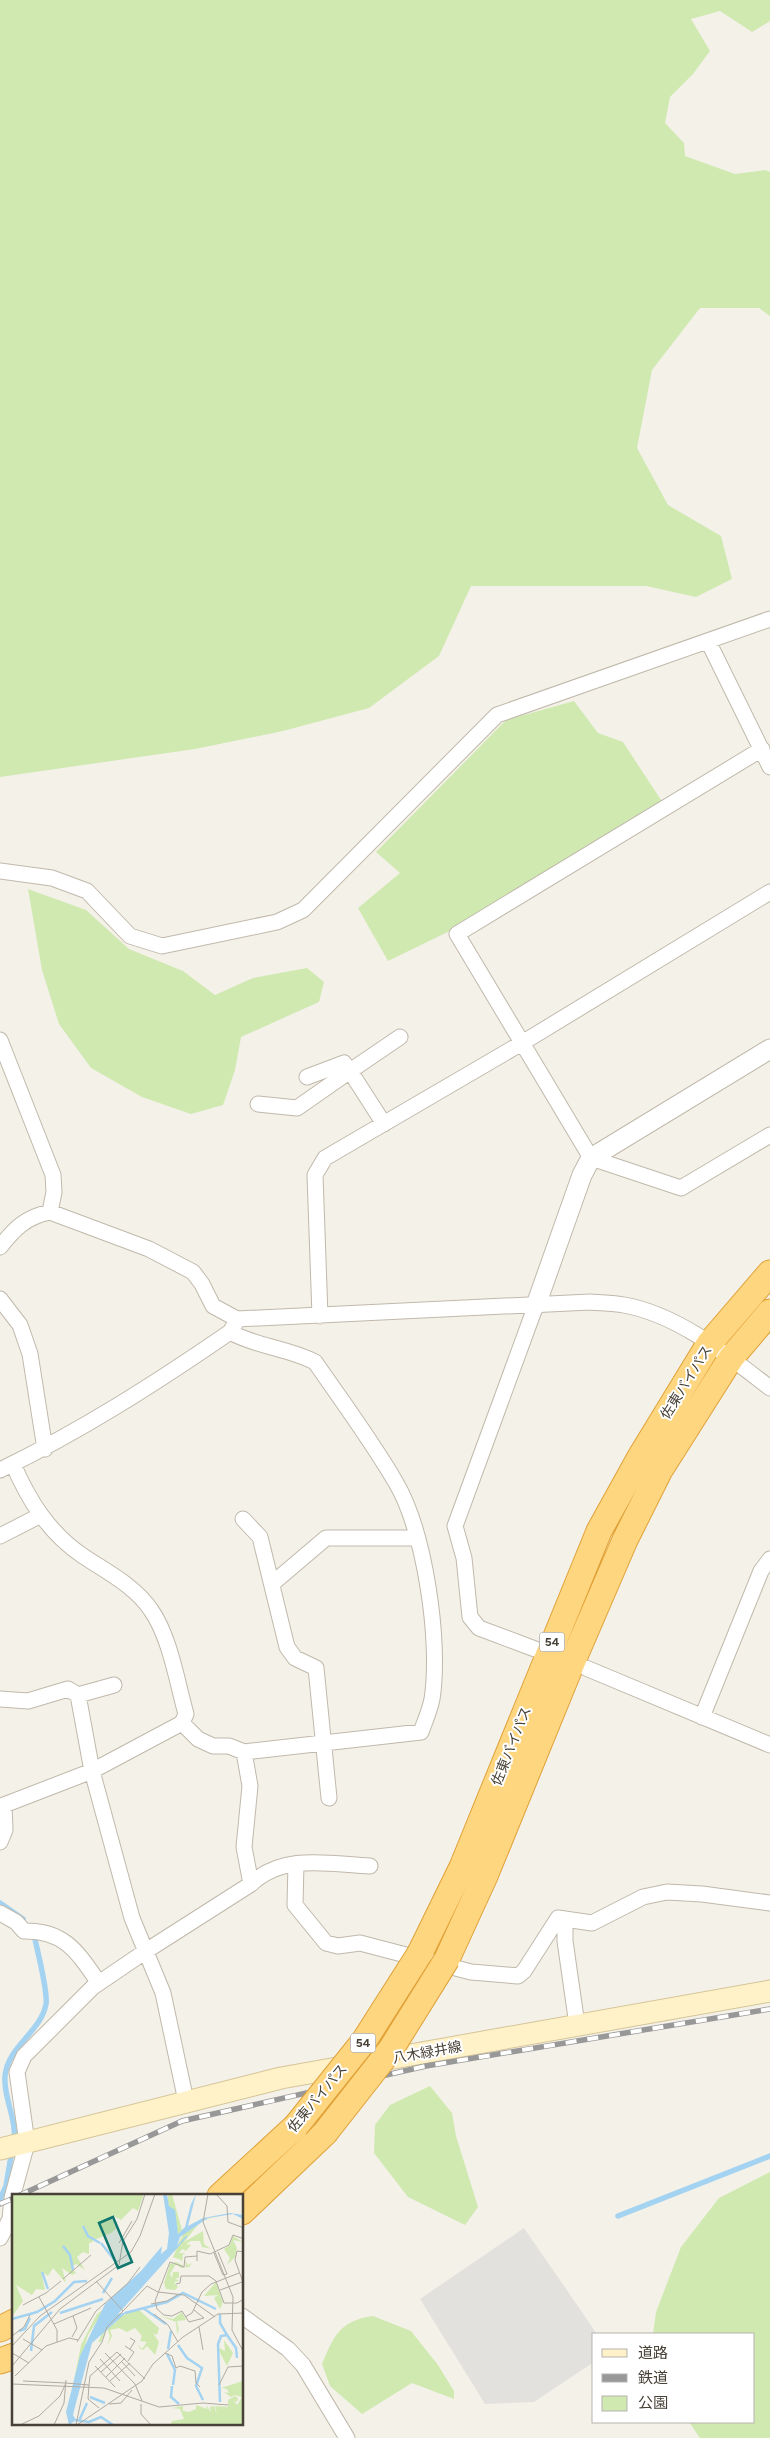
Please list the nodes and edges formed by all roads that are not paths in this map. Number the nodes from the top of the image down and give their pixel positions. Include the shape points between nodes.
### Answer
1 (770, 619) edge
2 (708, 641) junction
3 (762, 749) junction
4 (770, 767) edge
5 (0, 871) edge
6 (770, 892) edge
7 (400, 1036) dead end
8 (0, 1040) edge
9 (522, 1043) junction
10 (770, 1049) edge
11 (350, 1071) junction
12 (307, 1077) dead end
13 (258, 1104) dead end
14 (384, 1124) junction
15 (770, 1135) edge
16 (591, 1158) junction
17 (50, 1212) junction
18 (0, 1247) edge
19 (770, 1273) edge
20 (0, 1299) edge
21 (536, 1305) junction
22 (770, 1312) edge
23 (320, 1316) junction
24 (237, 1319) junction
25 (230, 1332) junction
26 (709, 1344) junction
27 (731, 1358) junction
28 (770, 1388) edge
29 (45, 1449) junction
30 (7, 1467) edge
31 (41, 1515) junction
32 (242, 1520) dead end
33 (0, 1536) edge
34 (417, 1538) junction
35 (770, 1559) edge
36 (273, 1583) junction
37 (536, 1649) dead end
38 (586, 1668) dead end
39 (114, 1685) dead end
40 (78, 1695) junction
41 (0, 1700) edge
42 (702, 1717) junction
43 (182, 1723) junction
44 (324, 1743) junction
45 (770, 1745) edge
46 (244, 1752) junction
47 (92, 1771) junction
48 (329, 1798) dead end
49 (2, 1804) edge
50 (0, 1842) edge
51 (296, 1864) junction
52 (370, 1866) dead end
53 (251, 1884) junction
54 (770, 1903) edge
55 (0, 1913) edge
56 (565, 1919) junction
57 (146, 1951) junction
58 (99, 1983) junction
59 (770, 1991) edge
60 (577, 2025) junction
61 (186, 2101) junction
62 (27, 2143) junction
63 (0, 2149) edge
64 (13, 2194) edge
65 (222, 2194) edge
66 (12, 2198) edge
67 (244, 2210) edge
68 (0, 2238) edge
69 (244, 2317) edge
70 (12, 2323) edge
71 (0, 2329) edge
72 (12, 2357) edge
73 (0, 2361) edge
74 (347, 2438) edge

1 - 2 street
2 - 3 street
2 - 5 street via 497,714 303,910 276,922 162,946 130,936 87,891 52,878
3 - 4 street
3 - 9 street via 457,934
6 - 9 street
7 - 11 street
8 - 17 street via 53,1175
9 - 14 street
9 - 16 street
10 - 16 street
11 - 12 street via 344,1063
11 - 13 street via 297,1108
11 - 14 street
14 - 23 street via 325,1158 315,1174
15 - 16 street via 681,1188
16 - 21 street
17 - 18 street via 33,1216 12,1232
17 - 24 street via 149,1249 192,1272 202,1284 212,1306
19 - 26 highway, 佐東バイパス / 54
20 - 29 street via 20,1325 30,1354
21 - 23 street
21 - 26 street via 590,1302 625,1305 659,1315
21 - 37 street via 456,1526 464,1558 470,1617 479,1628
22 - 27 highway, 佐東バイパス / 54
23 - 24 street
24 - 25 street
25 - 29 street via 158,1382
25 - 34 street via 246,1341 301,1354 315,1362 396,1483
26 - 27 street
26 - 65 highway, 佐東バイパス / 54, bridge via 599,1531 462,1867 420,1953 364,2041 296,2126
27 - 28 street
27 - 67 highway, 佐東バイパス / 54, bridge via 660,1470 625,1540 485,1876 447,1959 391,2049 325,2133
29 - 30 street
30 - 31 street
31 - 33 street
31 - 43 street via 48,1526 82,1555 120,1579 151,1610 164,1636 186,1714
32 - 36 street via 260,1537
34 - 36 street via 326,1538
34 - 44 street via 424,1562 435,1654 432,1700 421,1732
35 - 42 street via 761,1571
36 - 44 street via 287,1647 295,1658 316,1668
38 - 42 street
39 - 40 street
40 - 41 street via 68,1689 28,1701
40 - 47 street
42 - 45 street
43 - 46 street via 198,1739 213,1746 229,1746
43 - 47 street
44 - 46 street
44 - 48 street
46 - 53 street via 250,1786 244,1847
47 - 49 street
47 - 57 street via 132,1918
49 - 50 street via 6,1830
51 - 52 street
51 - 53 street via 281,1865 262,1873
51 - 56 street via 295,1905 326,1943 338,1946 360,1943 471,1972 518,1976 558,1918
53 - 57 street
54 - 56 street via 667,1892 643,1897 592,1923
55 - 58 street via 24,1931 41,1930 59,1937 77,1952
56 - 60 street
57 - 58 street
57 - 61 street via 163,1993
58 - 62 street via 24,2056 20,2064 17,2072
59 - 60 main road, 八木緑井線
60 - 61 main road, 八木緑井線 via 281,2078
61 - 62 main road, 八木緑井線
62 - 63 main road, 八木緑井線
62 - 64 street
66 - 68 street via 10,2219
69 - 74 street via 288,2349 303,2365
70 - 71 highway
72 - 73 highway

